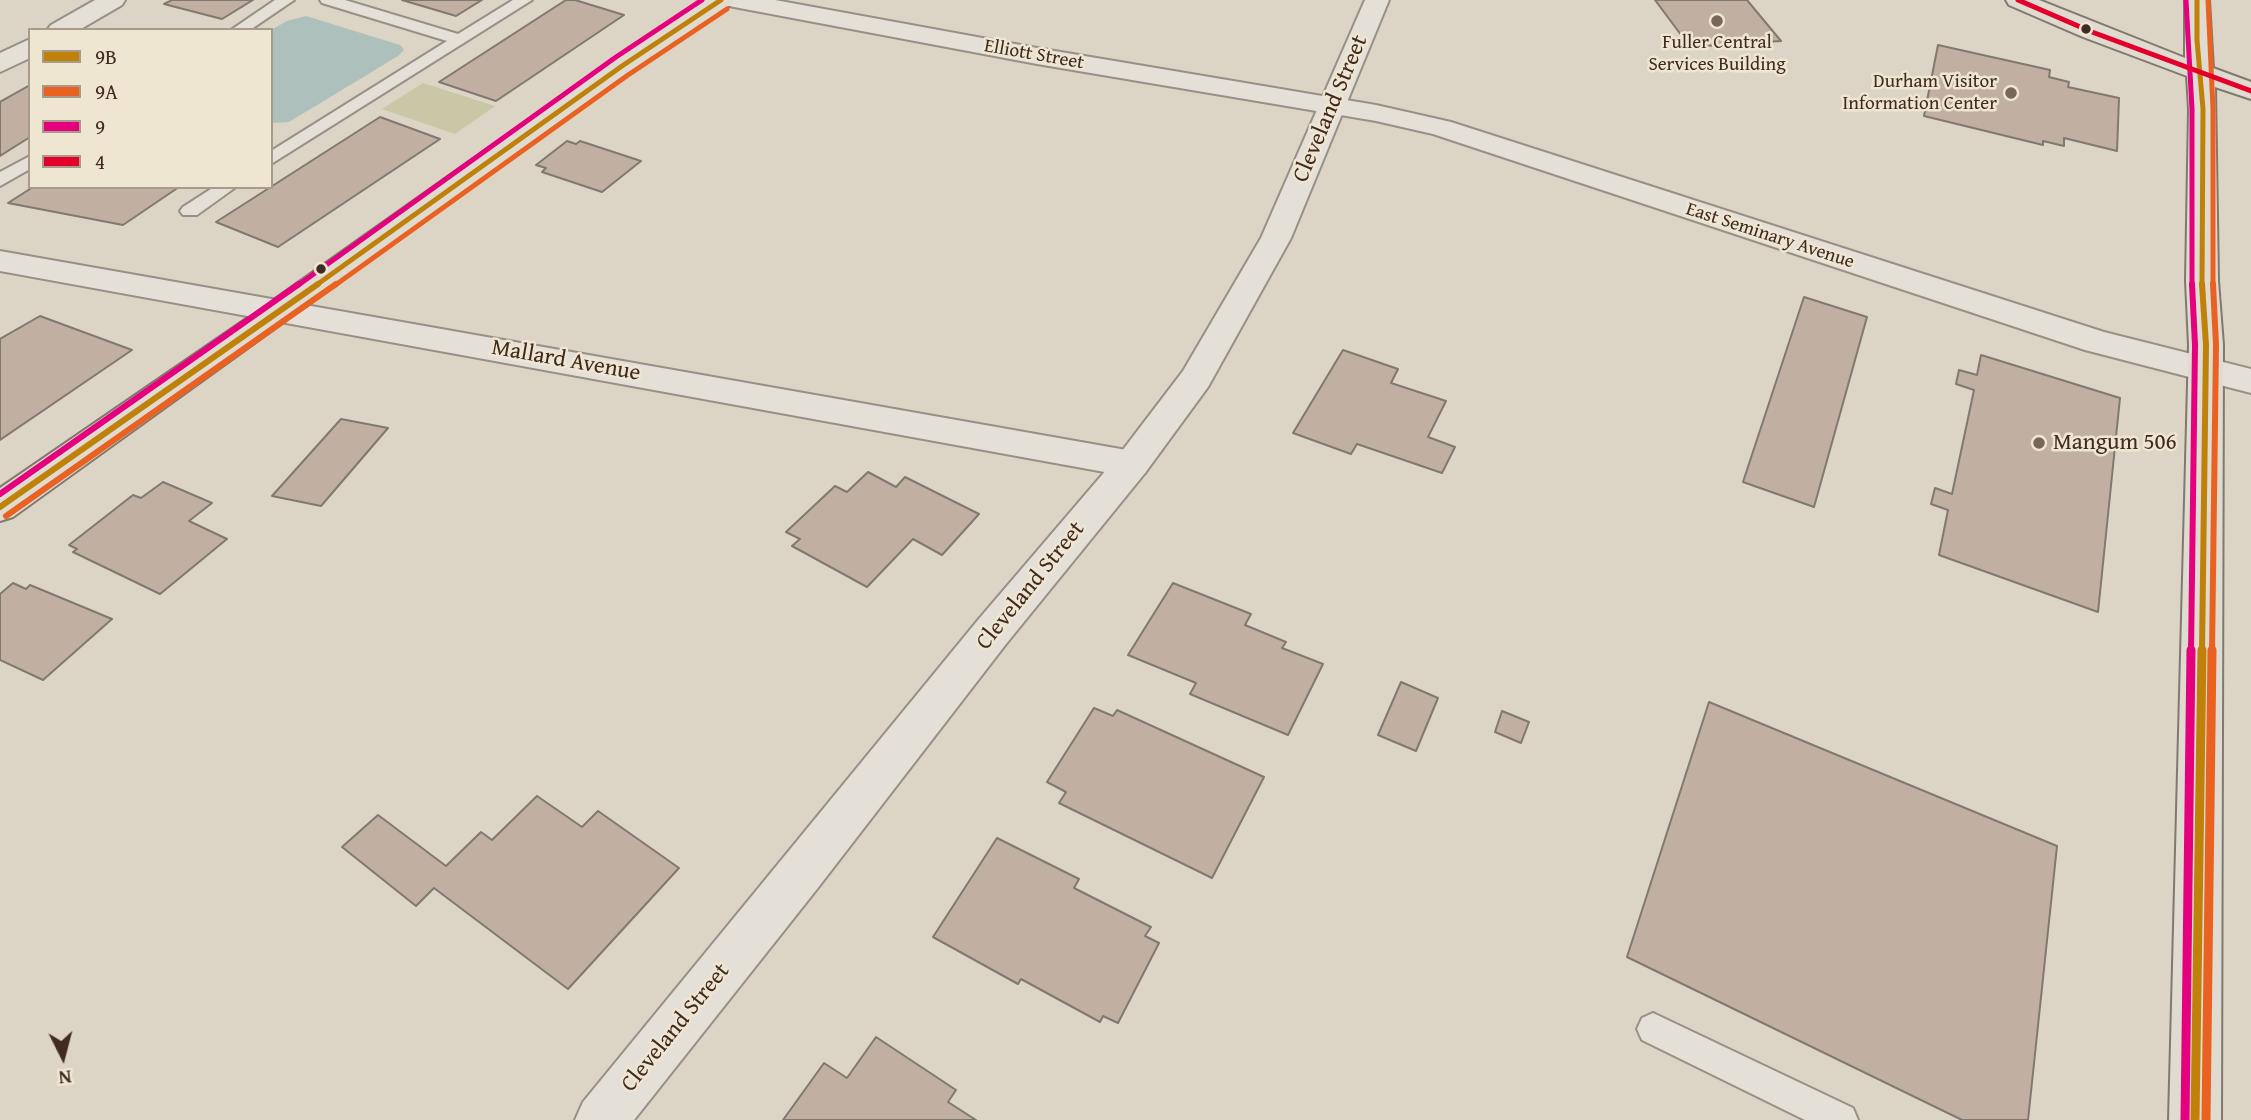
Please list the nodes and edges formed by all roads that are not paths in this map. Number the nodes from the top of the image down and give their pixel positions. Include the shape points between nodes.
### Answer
1 (113, 0) edge
2 (286, 0) edge
3 (328, 0) edge
4 (524, 0) edge
5 (721, 0) edge
6 (734, 0) edge
7 (1377, 0) edge
8 (2018, 0) edge
9 (2197, 0) edge
10 (64, 28) edge
11 (242, 28) edge
12 (460, 40) junction
13 (28, 48) edge
14 (0, 64) edge
15 (2199, 72) junction
16 (2251, 91) edge
17 (1334, 106) junction
18 (273, 158) edge
19 (28, 163) edge
20 (0, 180) edge
21 (224, 189) edge
22 (190, 211) dead end
23 (0, 261) edge
24 (282, 310) junction
25 (2205, 369) junction
26 (2251, 381) edge
27 (1132, 464) junction
28 (0, 507) edge
29 (1653, 1029) dead end
30 (601, 1120) edge
31 (1841, 1120) edge
32 (2195, 1120) edge

1 - 10 street
2 - 11 lane
3 - 12 lane
4 - 12 lane
5 - 24 main road
6 - 17 street, Elliott Street
7 - 17 street, Cleveland Street
8 - 15 main road
9 - 15 main road
12 - 18 lane
13 - 14 street
15 - 16 main road
15 - 25 main road
17 - 25 street, East Seminary Avenue via 1472,136 2006,314
17 - 27 street, Cleveland Street via 1276,238 1230,320 1196,379
19 - 20 lane
21 - 22 lane
23 - 24 street, Mallard Avenue
24 - 27 street, Mallard Avenue
24 - 28 main road
25 - 26 street, East Seminary Avenue
25 - 32 main road
27 - 30 street, Cleveland Street
29 - 31 lane

